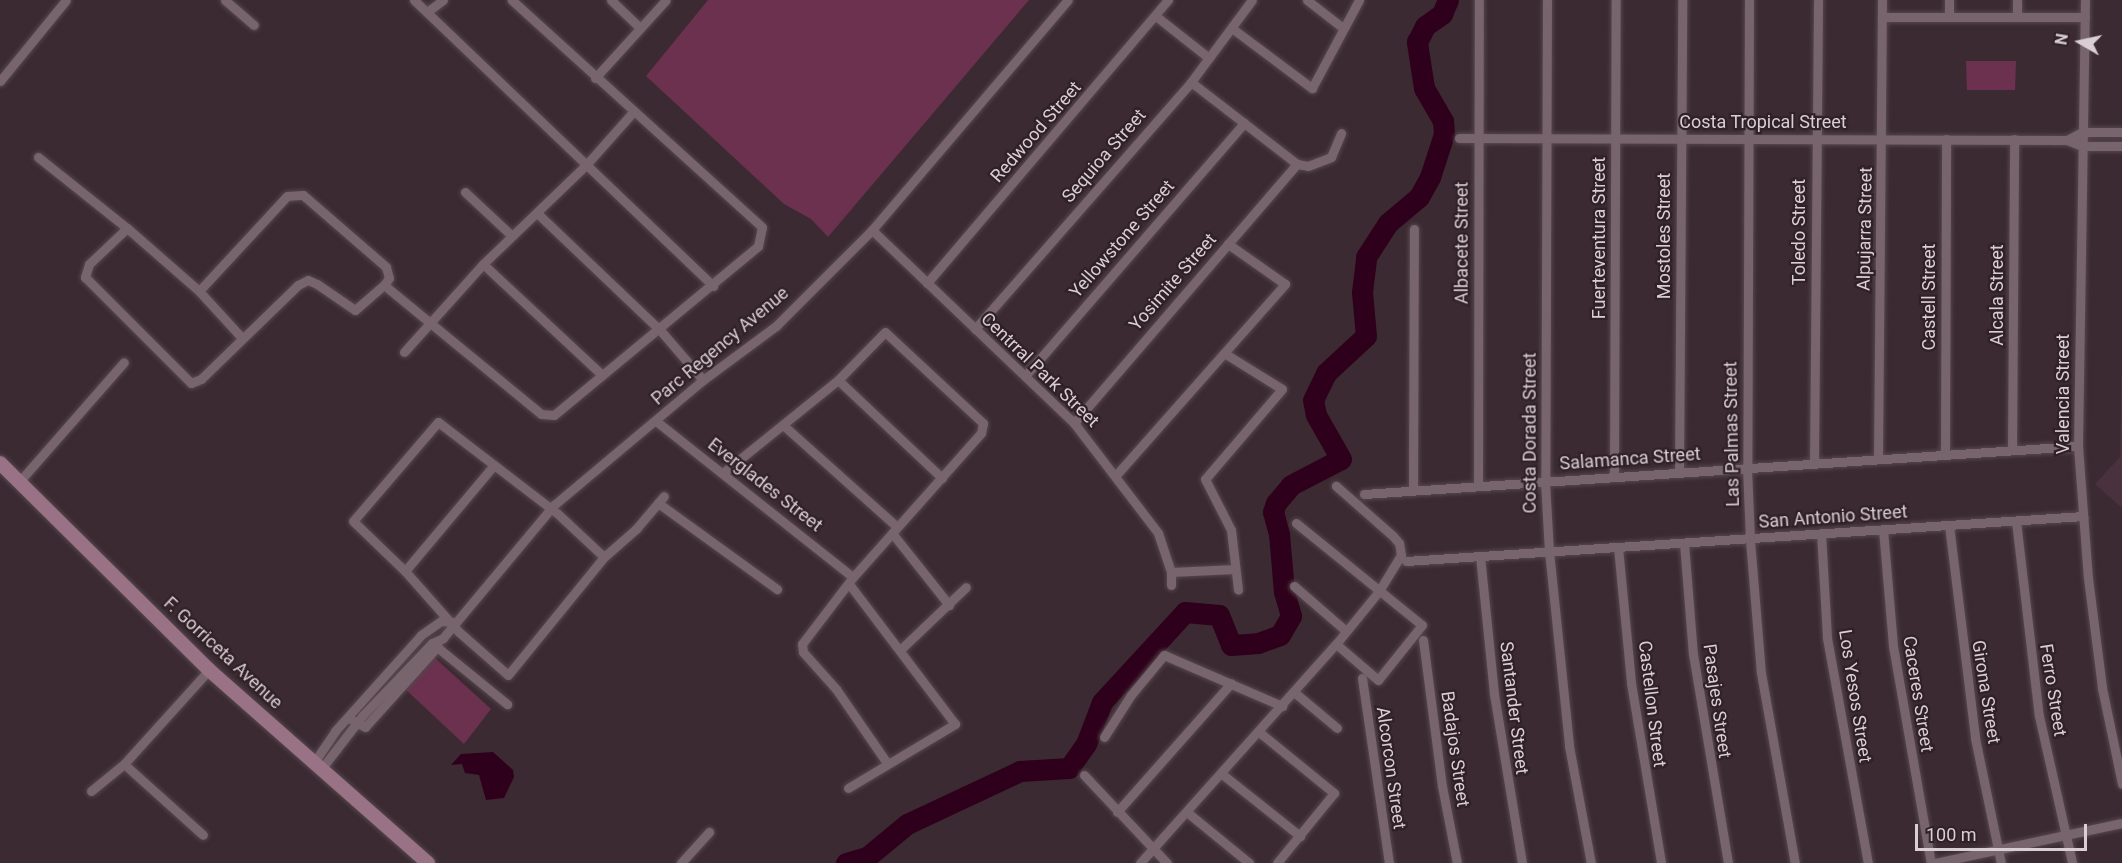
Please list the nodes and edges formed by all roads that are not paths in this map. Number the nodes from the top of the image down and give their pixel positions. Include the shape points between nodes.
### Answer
1 (66, 0) edge
2 (225, 0) edge
3 (414, 0) edge
4 (443, 0) edge
5 (512, 0) edge
6 (611, 0) edge
7 (666, 0) edge
8 (1068, 0) edge
9 (1168, 0) edge
10 (1252, 0) edge
11 (1307, 0) edge
12 (1359, 0) edge
13 (1479, 0) edge
14 (1547, 0) edge
15 (1616, 0) edge
16 (1682, 0) edge
17 (1749, 0) edge
18 (1818, 0) edge
19 (1882, 0) edge
20 (1949, 0) edge
21 (2017, 0) edge
22 (2085, 0) edge
23 (427, 12) junction
24 (1157, 17) junction
25 (1882, 17) junction
26 (1949, 17) junction
27 (2017, 17) junction
28 (2085, 17) junction
29 (254, 25) dead end
30 (640, 28) junction
31 (1342, 28) junction
32 (1233, 29) junction
33 (1209, 58) junction
34 (595, 78) junction
35 (0, 81) edge
36 (1191, 82) junction
37 (634, 111) junction
38 (1244, 123) junction
39 (2082, 132) junction
40 (2122, 132) edge
41 (1341, 133) dead end
42 (1459, 138) dead end
43 (1479, 138) junction
44 (1547, 138) junction
45 (1616, 138) junction
46 (1681, 139) junction
47 (1748, 139) junction
48 (1816, 139) junction
49 (1882, 139) junction
50 (1946, 139) junction
51 (2014, 139) junction
52 (2067, 140) junction
53 (2082, 146) junction
54 (2122, 146) edge
55 (38, 157) dead end
56 (1297, 164) junction
57 (586, 165) junction
58 (465, 192) dead end
59 (537, 213) junction
60 (128, 228) junction
61 (1414, 229) dead end
62 (872, 230) junction
63 (511, 236) junction
64 (1228, 244) junction
65 (483, 264) junction
66 (927, 283) junction
67 (384, 285) junction
68 (712, 286) junction
69 (199, 291) junction
70 (431, 322) junction
71 (975, 329) junction
72 (660, 330) junction
73 (242, 338) junction
74 (404, 352) dead end
75 (1224, 353) junction
76 (124, 362) dead end
77 (602, 375) junction
78 (1025, 376) junction
79 (703, 380) junction
80 (838, 380) junction
81 (656, 421) junction
82 (1074, 423) junction
83 (783, 425) junction
84 (2078, 446) junction
85 (2012, 450) junction
86 (1945, 455) junction
87 (1878, 459) junction
88 (0, 463) edge
89 (1814, 464) junction
90 (494, 465) junction
91 (1746, 468) junction
92 (724, 472) junction
93 (1679, 473) junction
94 (1117, 474) junction
95 (1614, 477) junction
96 (942, 478) junction
97 (19, 482) junction
98 (1545, 482) junction
99 (1336, 486) dead end
100 (1478, 486) junction
101 (1413, 490) junction
102 (1364, 494) dead end
103 (551, 509) junction
104 (2084, 516) junction
105 (2016, 521) junction
106 (1296, 523) dead end
107 (1949, 525) junction
108 (1883, 529) junction
109 (895, 530) junction
110 (1821, 533) junction
111 (1750, 540) junction
112 (1684, 543) junction
113 (1618, 547) junction
114 (1549, 551) junction
115 (1480, 556) junction
116 (604, 557) junction
117 (1406, 561) dead end
118 (1235, 569) junction
119 (405, 571) junction
120 (1171, 572) junction
121 (851, 581) junction
122 (1171, 585) dead end
123 (1294, 586) dead end
124 (966, 587) dead end
125 (777, 590) dead end
126 (1238, 590) dead end
127 (1379, 591) junction
128 (949, 605) junction
129 (453, 622) junction
130 (1346, 632) junction
131 (421, 635) junction
132 (1423, 640) dead end
133 (1336, 644) junction
134 (435, 645) junction
135 (900, 650) junction
136 (209, 670) junction
137 (1362, 678) dead end
138 (1231, 683) junction
139 (1294, 692) junction
140 (507, 704) dead end
141 (1282, 706) junction
142 (353, 720) junction
143 (1337, 728) dead end
144 (1259, 732) junction
145 (1104, 738) dead end
146 (887, 763) junction
147 (124, 764) junction
148 (318, 765) junction
149 (1222, 774) junction
150 (1084, 775) dead end
151 (2122, 784) edge
152 (848, 788) dead end
153 (91, 791) dead end
154 (1117, 812) junction
155 (1188, 813) junction
156 (2122, 823) edge
157 (709, 832) dead end
158 (203, 835) dead end
159 (1300, 836) junction
160 (2065, 837) junction
161 (1998, 851) junction
162 (1154, 852) junction
163 (428, 863) edge
164 (681, 863) edge
165 (1140, 863) edge
166 (1167, 863) edge
167 (1249, 863) edge
168 (1277, 863) edge
169 (1389, 863) edge
170 (1457, 863) edge
171 (1522, 863) edge
172 (1591, 863) edge
173 (1661, 863) edge
174 (1728, 863) edge
175 (1795, 863) edge
176 (1868, 863) edge
177 (1933, 863) edge
178 (2001, 863) edge
179 (2072, 863) edge

1 - 35 street
2 - 29 street
3 - 23 street
4 - 23 street
5 - 34 street
6 - 30 street
7 - 30 street
8 - 62 street, Parc Regency Avenue
9 - 24 street, Redwood Street
10 - 32 street, Sequioa Street
11 - 31 street
12 - 31 street
13 - 43 street, Albacete Street
14 - 44 street, Costa Dorada Street
15 - 45 street, Fuerteventura Street
16 - 46 street, Mostoles Street
17 - 47 street, Las Palmas Street
18 - 48 street, Toledo Street
19 - 25 street, Alpujarra Street
20 - 26 street
21 - 27 street
22 - 28 street, Valencia Street
23 - 57 street
24 - 33 street
24 - 66 street, Redwood Street
25 - 26 street
25 - 49 street, Alpujarra Street
26 - 27 street
27 - 28 street
28 - 39 street, Valencia Street
30 - 34 street
31 - 32 street via 1312,88
32 - 33 street, Sequioa Street
33 - 36 street, Sequioa Street
34 - 37 street
36 - 38 street
36 - 71 street, Sequioa Street
37 - 57 street
37 - 68 street via 762,227 758,246
38 - 56 street
38 - 78 street, Yellowstone Street
39 - 40 street, Costa Tropical Street
39 - 52 street, Costa Tropical Street
39 - 53 street, Valencia Street
41 - 56 street via 1330,158 1308,166
42 - 43 street, Costa Tropical Street
43 - 44 street, Costa Tropical Street
43 - 100 street, Albacete Street
44 - 45 street, Costa Tropical Street
44 - 98 street, Costa Dorada Street
45 - 46 street, Costa Tropical Street
45 - 95 street, Fuerteventura Street
46 - 47 street, Costa Tropical Street
46 - 93 street, Mostoles Street
47 - 48 street, Costa Tropical Street
47 - 91 street, Las Palmas Street
48 - 49 street, Costa Tropical Street
48 - 89 street, Toledo Street
49 - 50 street, Costa Tropical Street
49 - 87 street, Alpujarra Street
50 - 51 street, Costa Tropical Street
50 - 86 street, Castell Street
51 - 52 street, Costa Tropical Street
51 - 85 street, Alcala Street
52 - 53 street, Costa Tropical Street
53 - 54 street, Costa Tropical Street
53 - 84 street, Valencia Street
55 - 60 street
56 - 64 street, Yosimite Street
57 - 59 street
57 - 68 street
58 - 63 street
59 - 63 street
59 - 72 street
60 - 69 street
60 - 73 street via 89,264 85,277 183,377 191,383 201,380
61 - 101 street
62 - 66 street, Centrral Park Street
62 - 79 street, Parc Regency Avenue via 776,326
63 - 65 street
64 - 75 street via 1285,284
64 - 82 street, Yosimite Street
65 - 70 street
65 - 77 street
66 - 71 street, Centrral Park Street
67 - 69 street via 389,278 386,267 303,195 294,193
67 - 70 street
67 - 73 street via 355,310 308,280
68 - 72 street
69 - 73 street
70 - 74 street
70 - 77 street via 541,414 557,414
71 - 78 street, Centrral Park Street
72 - 77 street
72 - 79 street
75 - 94 street
75 - 118 street via 1282,389 1205,478 1231,530
76 - 97 street
78 - 82 street, Centrral Park Street
79 - 81 street, Parc Regency Avenue
80 - 83 street
80 - 96 street
80 - 96 street via 885,332 984,425
81 - 92 street, Everglades Street
81 - 103 street, Parc Regency Avenue
82 - 94 street, Centrral Park Street
83 - 92 street
83 - 109 street
84 - 85 street, Salamanca Street
84 - 104 street, Valencia Street
85 - 86 street, Salamanca Street
86 - 87 street, Salamanca Street
87 - 89 street, Salamanca Street
88 - 97 main road, F. Gorriceta Avenue
89 - 91 street, Salamanca Street
90 - 103 street
90 - 119 street
90 - 119 street via 438,422 353,520
91 - 93 street, Salamanca Street
91 - 111 street, Las Palmas Street
92 - 121 street, Everglades Street
93 - 95 street, Salamanca Street
94 - 120 street, Centrral Park Street via 1158,533
95 - 98 street, Salamanca Street
96 - 109 street
97 - 136 main road, F. Gorriceta Avenue
98 - 100 street, Salamanca Street
98 - 114 street, Costa Dorada Street
99 - 127 street via 1399,543 1401,555
100 - 101 street, Salamanca Street
101 - 102 street, Salamanca Street
103 - 116 street
103 - 129 street, Parc Regency Avenue
104 - 105 street, San Antonio Street
104 - 151 street, Valencia Street via 2102,688
105 - 107 street, San Antonio Street
105 - 160 street, Ferro Street via 2039,716
106 - 127 street
107 - 108 street, San Antonio Street
107 - 161 street, Girona Street via 1959,628
108 - 110 street, San Antonio Street
108 - 177 street, Caceres Street via 1893,646
109 - 121 street
109 - 128 street
110 - 111 street, San Antonio Street
110 - 176 street, Los Yesos Street via 1827,638
111 - 112 street, San Antonio Street
111 - 175 street, Las Palmas Street via 1761,673
112 - 113 street, San Antonio Street
112 - 174 street, Pasajes Street via 1693,654
113 - 114 street, San Antonio Street
113 - 173 street, Castellon Street via 1631,683
114 - 115 street, San Antonio Street
114 - 172 street, Costa Dorada Street via 1569,746
115 - 117 street, San Antonio Street
115 - 171 street, Santander Street via 1494,694
116 - 125 street via 661,499
116 - 129 street via 508,675 459,632
118 - 120 street
118 - 126 street
119 - 129 street
120 - 122 street, Centrral Park Street
121 - 135 street, Everglades Street
121 - 146 street via 801,646 836,688
123 - 130 street
124 - 128 street
127 - 130 street
127 - 133 street via 1422,625 1381,678 1375,679
128 - 135 street
129 - 131 street via 441,621
129 - 134 street, Parc Regency Avenue
130 - 133 street
131 - 134 street
131 - 142 street
132 - 170 street, Badajos Street via 1442,786
133 - 139 street
134 - 140 street
134 - 142 street, Parc Regency Avenue via 365,727
135 - 146 street, Everglades Street via 955,724
136 - 147 street
136 - 148 main road, F. Gorriceta Avenue
137 - 169 street, Alcorcon Street
138 - 141 street
138 - 145 street via 1160,656
138 - 154 street
139 - 141 street
139 - 143 street
141 - 144 street
142 - 148 street
144 - 149 street
144 - 159 street via 1334,793
146 - 152 street
147 - 153 street
147 - 158 street
148 - 163 main road, F. Gorriceta Avenue
149 - 155 street
149 - 159 street
150 - 154 street
154 - 162 street
155 - 162 street
155 - 167 street
156 - 160 street
157 - 164 street
159 - 168 street
160 - 161 street
160 - 179 street, Ferro Street
161 - 177 street
161 - 178 street, Girona Street
162 - 165 street
162 - 166 street

